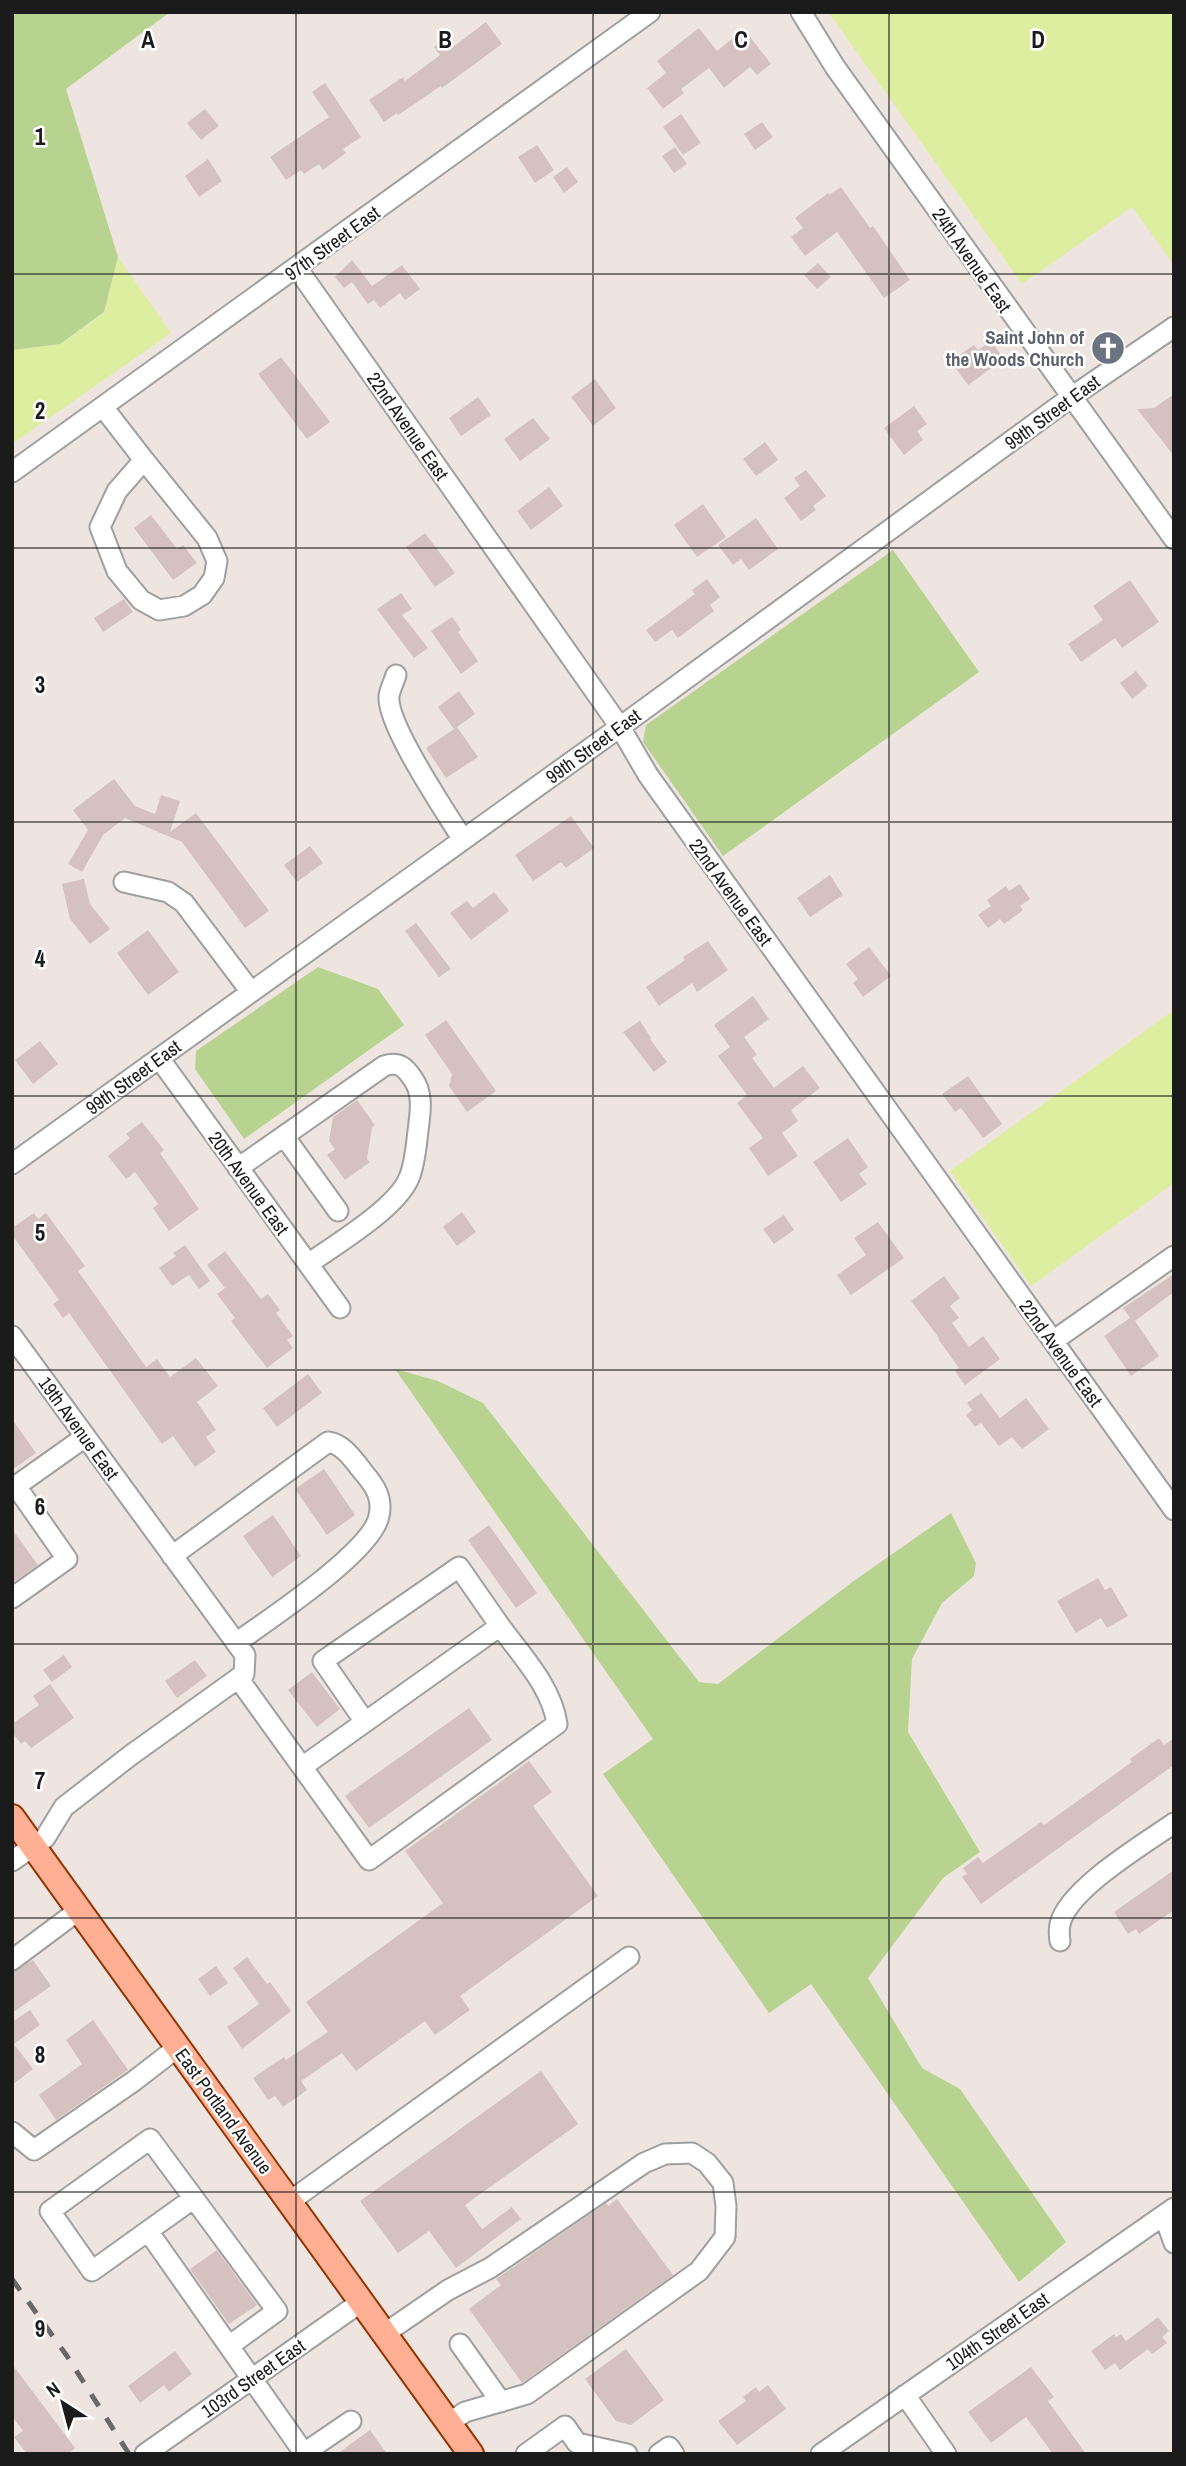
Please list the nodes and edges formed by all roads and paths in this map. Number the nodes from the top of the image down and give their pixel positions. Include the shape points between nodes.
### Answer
1 (650, 12) edge
2 (801, 12) edge
3 (297, 268) junction
4 (1174, 327) edge
5 (1070, 398) junction
6 (103, 407) junction
7 (144, 460) junction
8 (12, 472) edge
9 (1174, 539) edge
10 (396, 675) dead end
11 (620, 727) junction
12 (463, 840) junction
13 (124, 882) dead end
14 (251, 992) junction
15 (159, 1058) junction
16 (284, 1136) junction
17 (12, 1164) edge
18 (238, 1168) junction
19 (338, 1211) dead end
20 (1174, 1256) edge
21 (308, 1264) junction
22 (340, 1308) dead end
23 (12, 1336) edge
24 (1053, 1341) junction
25 (85, 1437) junction
26 (1174, 1510) edge
27 (172, 1556) junction
28 (12, 1598) edge
29 (500, 1626) junction
30 (236, 1643) junction
31 (238, 1678) junction
32 (365, 1722) junction
33 (302, 1767) junction
34 (12, 1817) edge
35 (1174, 1823) edge
36 (34, 1847) junction
37 (12, 1861) edge
38 (79, 1910) junction
39 (1060, 1941) dead end
40 (629, 1957) dead end
41 (12, 1960) edge
42 (178, 2047) junction
43 (12, 2132) edge
44 (194, 2198) junction
45 (289, 2202) junction
46 (1169, 2212) edge
47 (148, 2231) junction
48 (1174, 2243) edge
49 (361, 2302) junction
50 (384, 2334) junction
51 (460, 2344) dead end
52 (229, 2346) junction
53 (252, 2379) junction
54 (905, 2395) junction
55 (501, 2402) junction
56 (443, 2414) junction
57 (351, 2421) dead end
58 (145, 2454) edge
59 (471, 2454) edge
60 (527, 2454) edge
61 (627, 2454) edge
62 (659, 2454) edge
63 (674, 2454) edge
64 (821, 2454) edge
65 (946, 2454) edge

1 - 3 street, 97th Street East
2 - 5 street, 24th Avenue East via 835,67
3 - 6 street, 97th Street East
3 - 11 street, 22nd Avenue East
4 - 5 street, 99th Street East
5 - 9 street, 24th Avenue East
5 - 11 street, 99th Street East
6 - 7 street
6 - 8 street, 97th Street East
7 - 7 street via 117,491 100,527 117,571 141,600 159,610 184,606 202,595 214,578 217,561 207,538
10 - 12 street via 389,697 393,718 421,775
11 - 12 street, 99th Street East
11 - 24 street, 22nd Avenue East via 648,775
12 - 14 street, 99th Street East
13 - 14 street via 168,892 184,903
14 - 15 street, 99th Street East
15 - 17 street, 99th Street East
15 - 18 street, 20th Avenue East
16 - 18 street
16 - 19 street
16 - 21 street via 384,1066 403,1066 418,1087 413,1168 403,1189 385,1208
18 - 21 street, 20th Avenue East
20 - 24 street
21 - 22 street, 20th Avenue East
23 - 25 street, 19th Avenue East
24 - 26 street, 22nd Avenue East
25 - 27 street, 19th Avenue East
25 - 28 street via 16,1486 67,1559
27 - 30 street, 19th Avenue East
27 - 30 street via 328,1443 341,1446 374,1486 379,1494 379,1520 370,1536 352,1556
29 - 32 street
29 - 32 street via 459,1567 323,1661
29 - 33 street via 550,1699 557,1724 369,1860
30 - 31 street via 245,1655 244,1674
31 - 33 street
31 - 36 street via 64,1807 50,1832
32 - 33 street
34 - 36 main road, East Portland Avenue
35 - 39 street via 1090,1883 1064,1914
36 - 37 street
36 - 38 main road, East Portland Avenue
38 - 41 street
38 - 42 main road, East Portland Avenue
40 - 45 street
42 - 43 street via 33,2150
42 - 45 main road, East Portland Avenue
44 - 47 street
44 - 47 street via 150,2139 50,2211 92,2271
44 - 52 street via 277,2311
45 - 49 main road, East Portland Avenue
46 - 48 street
46 - 54 street, 104th Street East
47 - 52 street
49 - 50 main road, East Portland Avenue
49 - 53 street, 103rd Street East
50 - 55 street via 448,2290 491,2269 644,2163 665,2154 692,2153 708,2163 723,2183 724,2237 699,2271 527,2395
50 - 56 main road, East Portland Avenue
51 - 55 street
52 - 53 street
53 - 57 street via 304,2453
53 - 58 street, 103rd Street East
54 - 64 street, 104th Street East
54 - 65 street
55 - 56 street
56 - 59 main road, East Portland Avenue
60 - 61 street via 565,2426 577,2443
62 - 63 street via 669,2447

